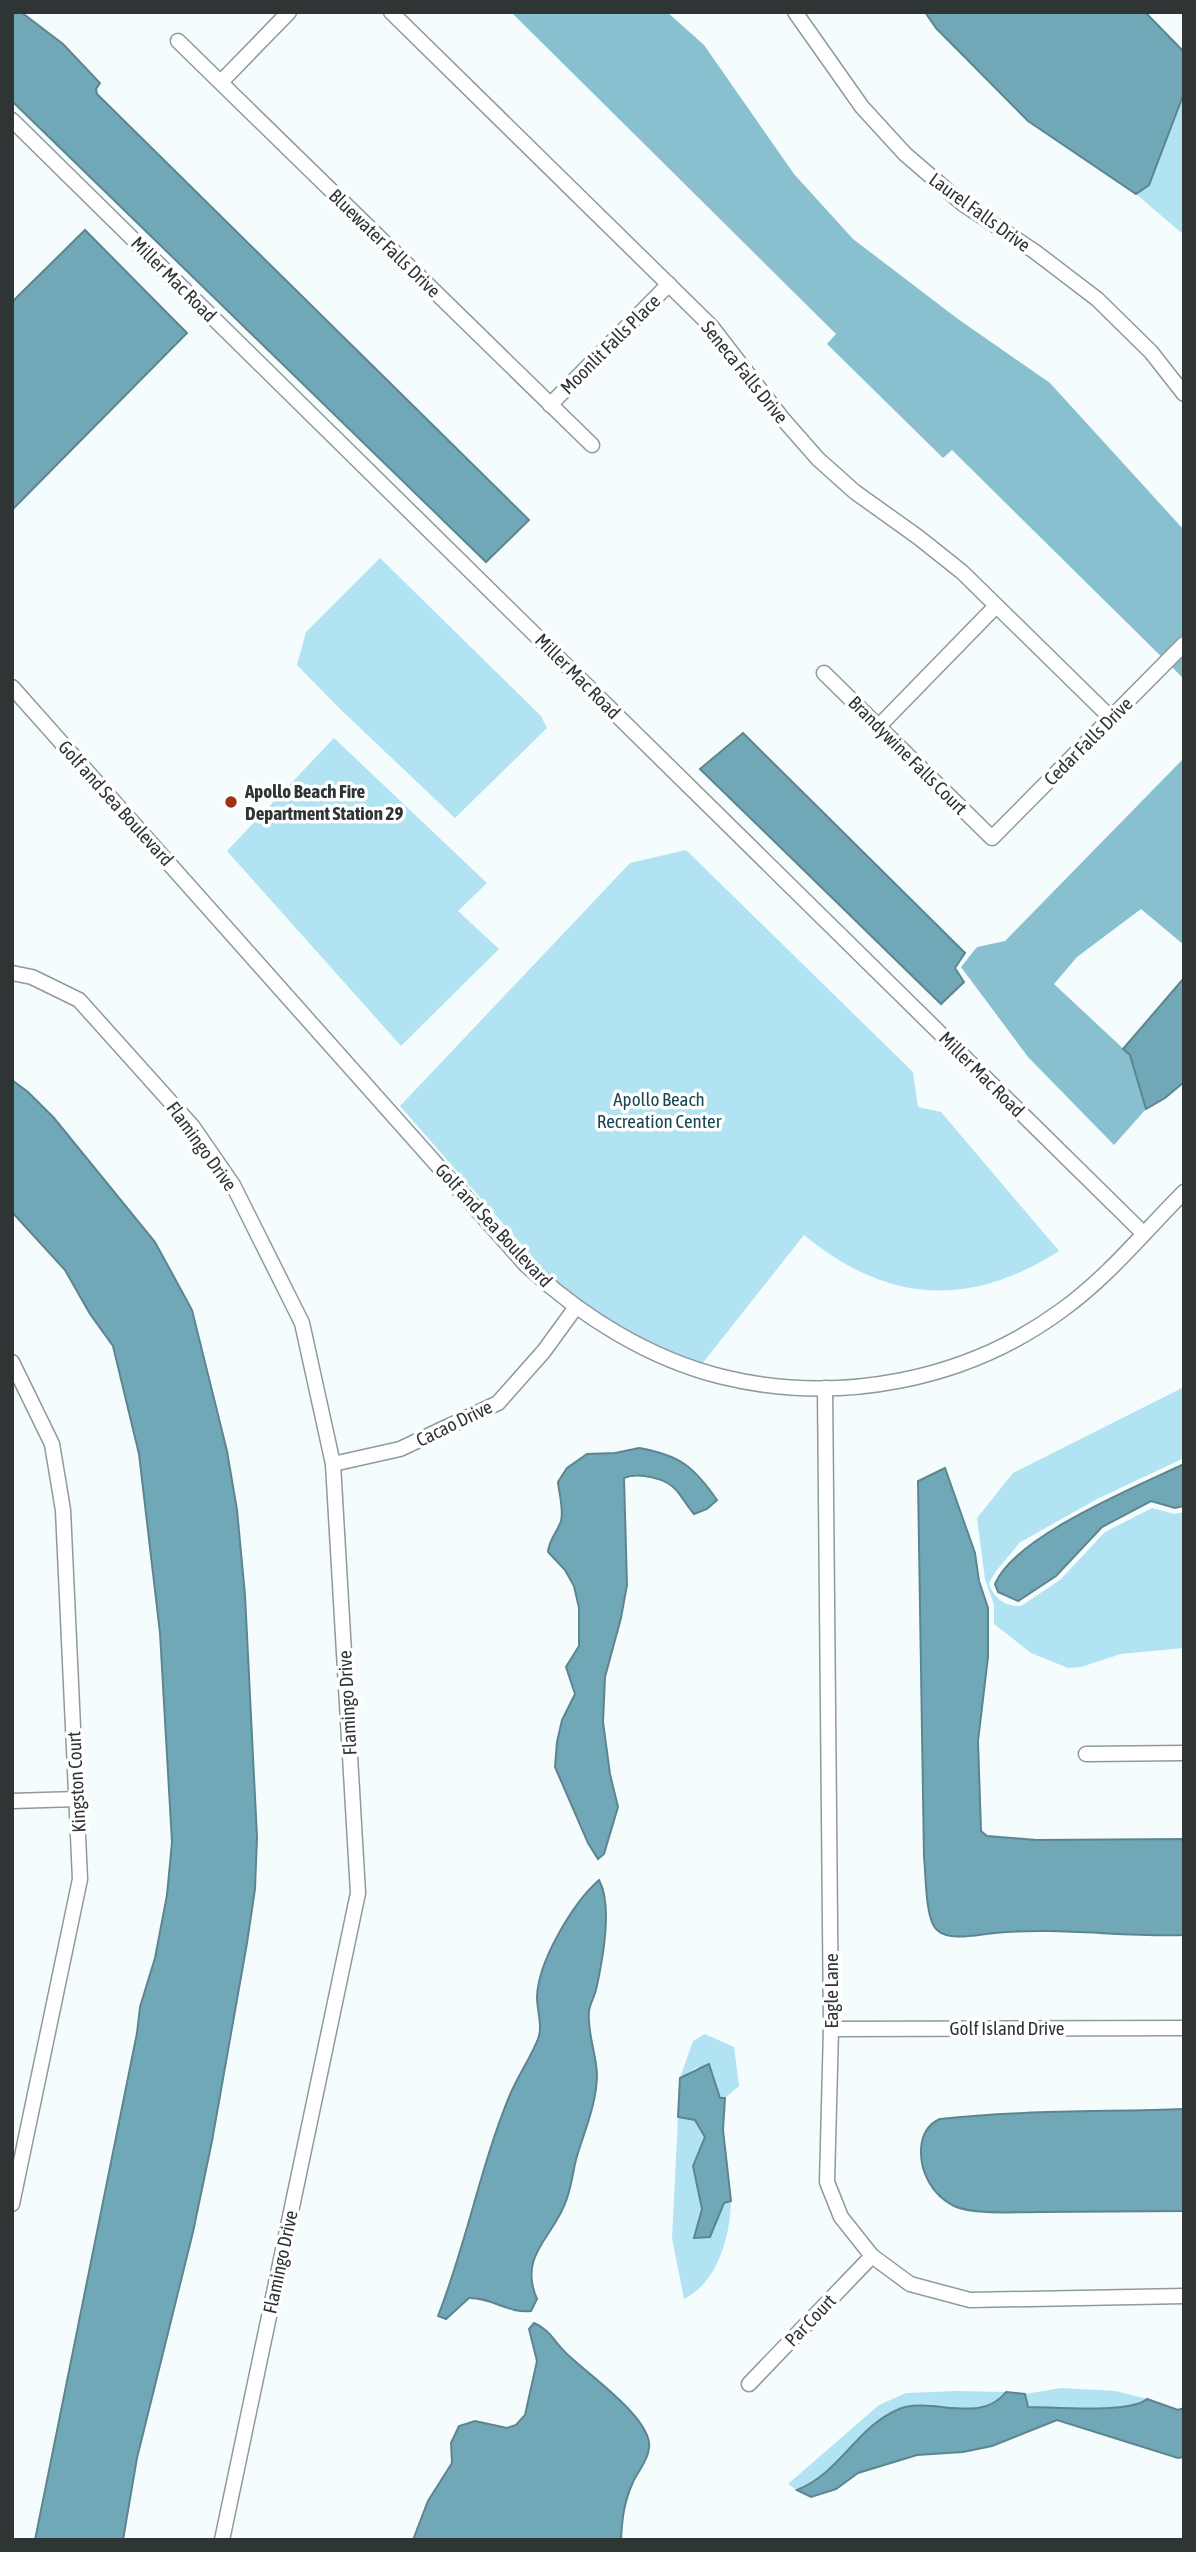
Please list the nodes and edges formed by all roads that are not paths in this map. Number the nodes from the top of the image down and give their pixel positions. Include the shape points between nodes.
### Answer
1 (289, 12) edge
2 (391, 12) edge
3 (794, 12) edge
4 (178, 41) dead end
5 (221, 82) junction
6 (12, 120) edge
7 (669, 284) junction
8 (1184, 394) edge
9 (550, 405) junction
10 (592, 445) dead end
11 (996, 606) junction
12 (1184, 644) edge
13 (824, 673) dead end
14 (12, 687) edge
15 (1111, 718) junction
16 (879, 726) junction
17 (992, 838) joint
18 (12, 973) edge
19 (1184, 1192) edge
20 (1143, 1233) junction
21 (576, 1307) junction
22 (12, 1363) edge
23 (825, 1388) junction
24 (333, 1464) junction
25 (1184, 1753) edge
26 (1086, 1754) dead end
27 (77, 1800) junction
28 (12, 1801) edge
29 (1184, 2028) edge
30 (831, 2029) junction
31 (12, 2204) edge
32 (872, 2256) junction
33 (1184, 2296) edge
34 (749, 2384) dead end
35 (222, 2540) edge

1 - 5 street
2 - 7 street, Seneca Falls Drive
3 - 8 street, Laurel Falls Drive via 862,107 905,154 963,204 1097,299 1151,352
4 - 5 street, Bluewater Falls Drive
5 - 9 street, Bluewater Falls Drive
6 - 20 street, Miller Mac Road
7 - 9 street, Moonlit Falls Place
7 - 11 street, Seneca Falls Drive via 710,326 818,459 962,572
9 - 10 street, Bluewater Falls Drive
11 - 15 street, Seneca Falls Drive
11 - 16 street
12 - 15 street, Cedar Falls Drive
13 - 16 street, Brandywine Falls Court
14 - 21 street, Golf and Sea Boulevard via 526,1265
15 - 17 street, Cedar Falls Drive
16 - 17 street, Brandywine Falls Court
18 - 24 street, Flamingo Drive via 32,977 79,1000 193,1127 233,1185 302,1323
19 - 20 street, Golf and Sea Boulevard
20 - 23 street, Golf and Sea Boulevard via 1084,1293 1004,1345 972,1360 900,1381
21 - 23 street, Golf and Sea Boulevard via 614,1332 692,1367 755,1384
21 - 24 street, Cacao Drive via 498,1403 400,1449
22 - 27 street, Kingston Court via 52,1444 63,1510
23 - 30 street, Eagle Lane
24 - 35 street, Flamingo Drive via 358,1893
25 - 26 street
27 - 28 street
27 - 31 street, Kingston Court via 80,1880
29 - 30 street, Golf Island Drive
30 - 32 street, Eagle Lane via 827,2182 841,2217
32 - 33 street, Eagle Lane via 910,2284 970,2300
32 - 34 street, Par Court

